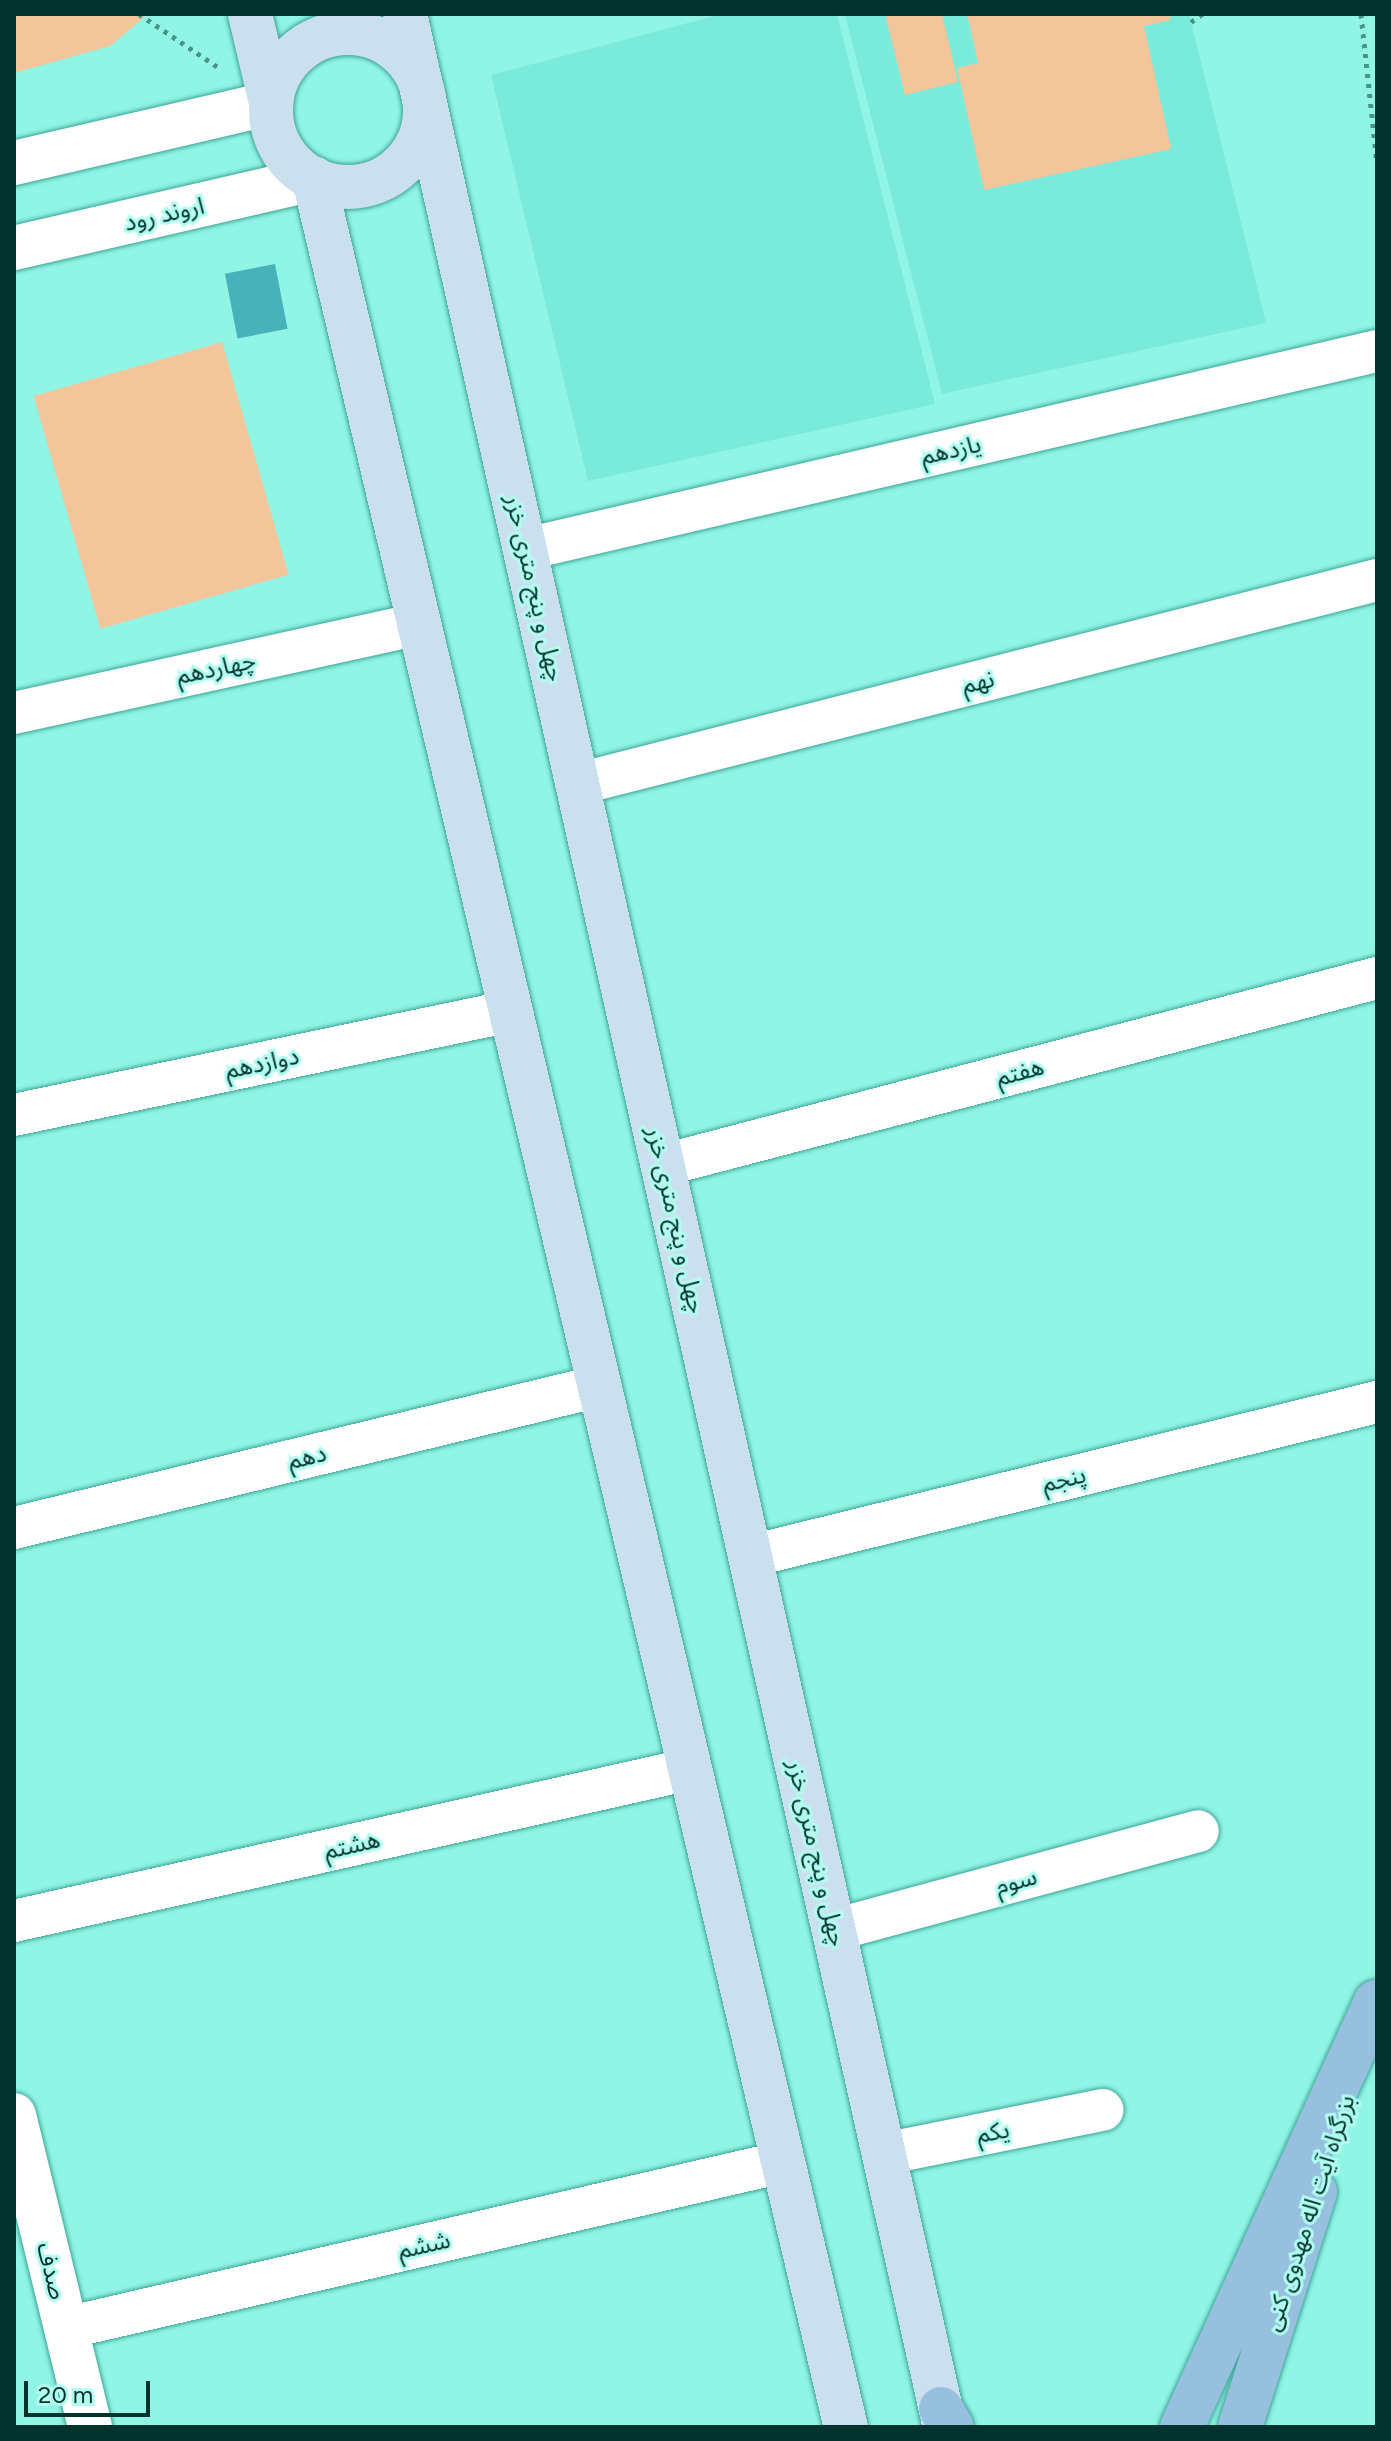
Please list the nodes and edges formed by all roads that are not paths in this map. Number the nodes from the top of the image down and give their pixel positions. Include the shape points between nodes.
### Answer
1 (250, 14) edge
2 (405, 14) edge
3 (423, 88) junction
4 (271, 103) junction
5 (14, 163) edge
6 (314, 179) junction
7 (14, 248) edge
8 (1377, 351) edge
9 (526, 549) junction
10 (1377, 580) edge
11 (419, 624) junction
12 (14, 713) edge
13 (578, 784) junction
14 (1377, 978) edge
15 (511, 1011) junction
16 (14, 1115) edge
17 (664, 1165) junction
18 (599, 1386) junction
19 (1377, 1402) edge
20 (14, 1528) edge
21 (751, 1556) junction
22 (690, 1769) junction
23 (1198, 1831) dead end
24 (14, 1921) edge
25 (834, 1930) junction
26 (1376, 2001) edge
27 (1103, 2110) dead end
28 (14, 2119) edge
29 (884, 2154) junction
30 (783, 2162) junction
31 (66, 2328) junction
32 (946, 2421) edge
33 (90, 2427) edge
34 (846, 2427) edge
35 (1182, 2427) edge
36 (1240, 2427) edge

1 - 4 main road
2 - 3 main road, چهل و پنج متری خزر
3 - 4 main road via 392,46 341,33 293,56
3 - 6 main road via 426,114 407,160 364,186
3 - 9 main road, چهل و پنج متری خزر
4 - 5 street
4 - 6 main road via 281,148
6 - 7 street, اروند رود
6 - 11 main road
8 - 9 street, یازدهم
9 - 13 main road, چهل و پنج متری خزر
10 - 13 street, نهم
11 - 12 street, چهاردهم
11 - 15 main road
13 - 17 main road, چهل و پنج متری خزر
14 - 17 street, هفتم
15 - 16 street, دوازدهم
15 - 18 main road
17 - 21 main road, چهل و پنج متری خزر
18 - 20 street, دهم
18 - 22 main road
19 - 21 street, پنجم
21 - 25 main road, چهل و پنج متری خزر
22 - 24 street, هشتم
22 - 30 main road
23 - 25 street, سوم
25 - 29 main road, چهل و پنج متری خزر
26 - 35 main road
26 - 36 main road, بزرگراه آیت اله مهدوی کنی
27 - 29 street, یکم
28 - 31 street, صدف
29 - 32 main road, چهل و پنج متری خزر
30 - 31 street, ششم
30 - 34 main road
31 - 33 street, صدف

